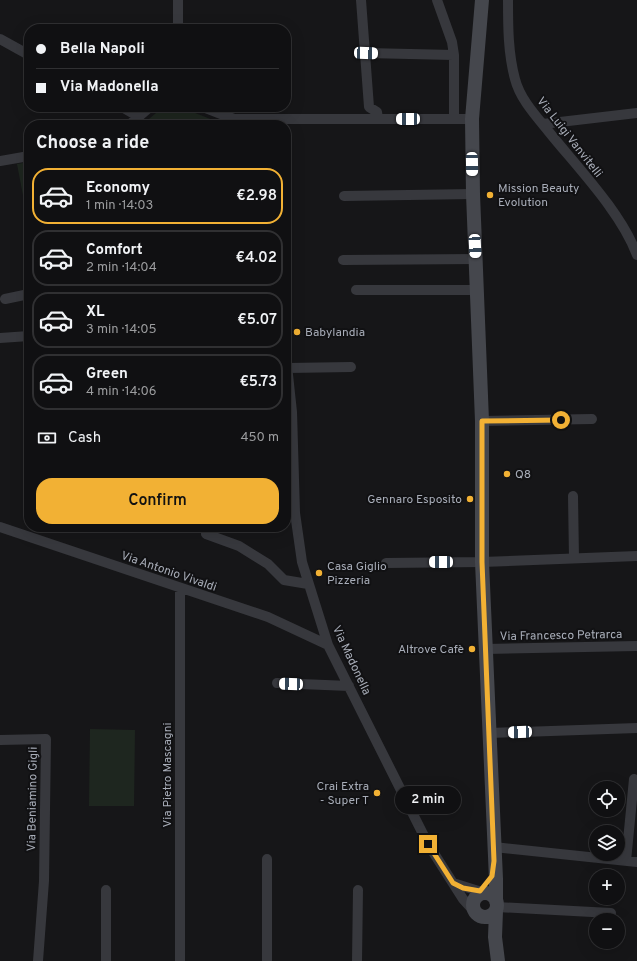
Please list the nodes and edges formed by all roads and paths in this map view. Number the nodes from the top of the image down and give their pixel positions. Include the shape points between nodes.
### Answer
1 (178, 0) edge
2 (361, 0) edge
3 (437, 0) edge
4 (482, 0) edge
5 (508, 0) edge
6 (178, 24) edge
7 (0, 39) edge
8 (24, 52) edge
9 (366, 53) junction
10 (454, 55) junction
11 (130, 112) edge
12 (144, 112) edge
13 (213, 112) edge
14 (637, 113) edge
15 (139, 117) junction
16 (472, 118) junction
17 (378, 119) junction
18 (454, 119) junction
19 (135, 120) edge
20 (229, 120) edge
21 (291, 121) edge
22 (542, 124) junction
23 (24, 157) edge
24 (0, 160) edge
25 (473, 194) junction
26 (344, 196) dead end
27 (634, 240) edge
28 (637, 255) edge
29 (476, 259) junction
30 (343, 260) dead end
31 (356, 290) dead end
32 (476, 290) junction
33 (24, 295) edge
34 (6, 300) dead end
35 (24, 336) edge
36 (0, 338) edge
37 (291, 361) edge
38 (351, 366) dead end
39 (592, 419) dead end
40 (482, 421) junction
41 (291, 446) edge
42 (573, 496) dead end
43 (0, 527) edge
44 (206, 534) dead end
45 (637, 556) edge
46 (574, 558) junction
47 (482, 562) junction
48 (386, 563) dead end
49 (308, 584) junction
50 (180, 588) junction
51 (328, 645) junction
52 (637, 646) edge
53 (486, 649) junction
54 (277, 683) dead end
55 (349, 686) junction
56 (637, 728) edge
57 (490, 733) junction
58 (0, 740) edge
59 (634, 779) dead end
60 (494, 847) junction
61 (267, 859) dead end
62 (626, 861) junction
63 (637, 862) edge
64 (453, 883) junction
65 (106, 890) dead end
66 (358, 890) dead end
67 (485, 903) junction
68 (611, 913) dead end
69 (496, 945) junction
70 (38, 961) edge
71 (106, 961) edge
72 (180, 961) edge
73 (267, 961) edge
74 (357, 961) edge
75 (498, 961) edge

1 - 6 street
2 - 9 street
3 - 10 street
4 - 16 main road
5 - 22 street, Via Luigi Vanvitelli via 510,52 515,80 527,105
7 - 8 street
9 - 10 street
9 - 17 street via 369,107 377,112
10 - 18 street
11 - 15 street
12 - 15 street
13 - 20 street
14 - 22 street
15 - 19 street
16 - 18 street
16 - 25 main road
17 - 18 street
17 - 21 street
22 - 27 street, Via Luigi Vanvitelli
23 - 24 street
25 - 26 street
25 - 29 main road
27 - 28 street, Via Luigi Vanvitelli
29 - 30 street
29 - 32 main road
31 - 32 street
32 - 40 main road
33 - 34 street
35 - 36 street
37 - 38 street
39 - 40 street
40 - 47 main road
41 - 49 street, Via Madonella via 295,513
42 - 46 street
43 - 50 street, Via Antonio Vivaldi
44 - 49 street via 239,546 268,564 284,580
45 - 46 street
46 - 47 street
47 - 48 street
47 - 53 main road
49 - 51 street, Via Madonella
50 - 51 street, Via Antonio Vivaldi via 268,617
50 - 72 street, Via Pietro Mascagni
51 - 55 street, Via Madonella
52 - 53 street, Via Francesco Petrarca
53 - 57 main road
54 - 55 street
55 - 64 street, Via Madonella via 428,844
56 - 57 street
57 - 60 main road
58 - 70 street, Via Beniamino Gigli via 46,739 44,881
59 - 62 street
60 - 62 street
60 - 67 main road via 492,876
61 - 73 street
62 - 63 street
64 - 67 street, Via Madonella
64 - 67 street
65 - 71 street
66 - 74 street
67 - 68 street
67 - 69 main road
67 - 69 main road
69 - 75 main road

